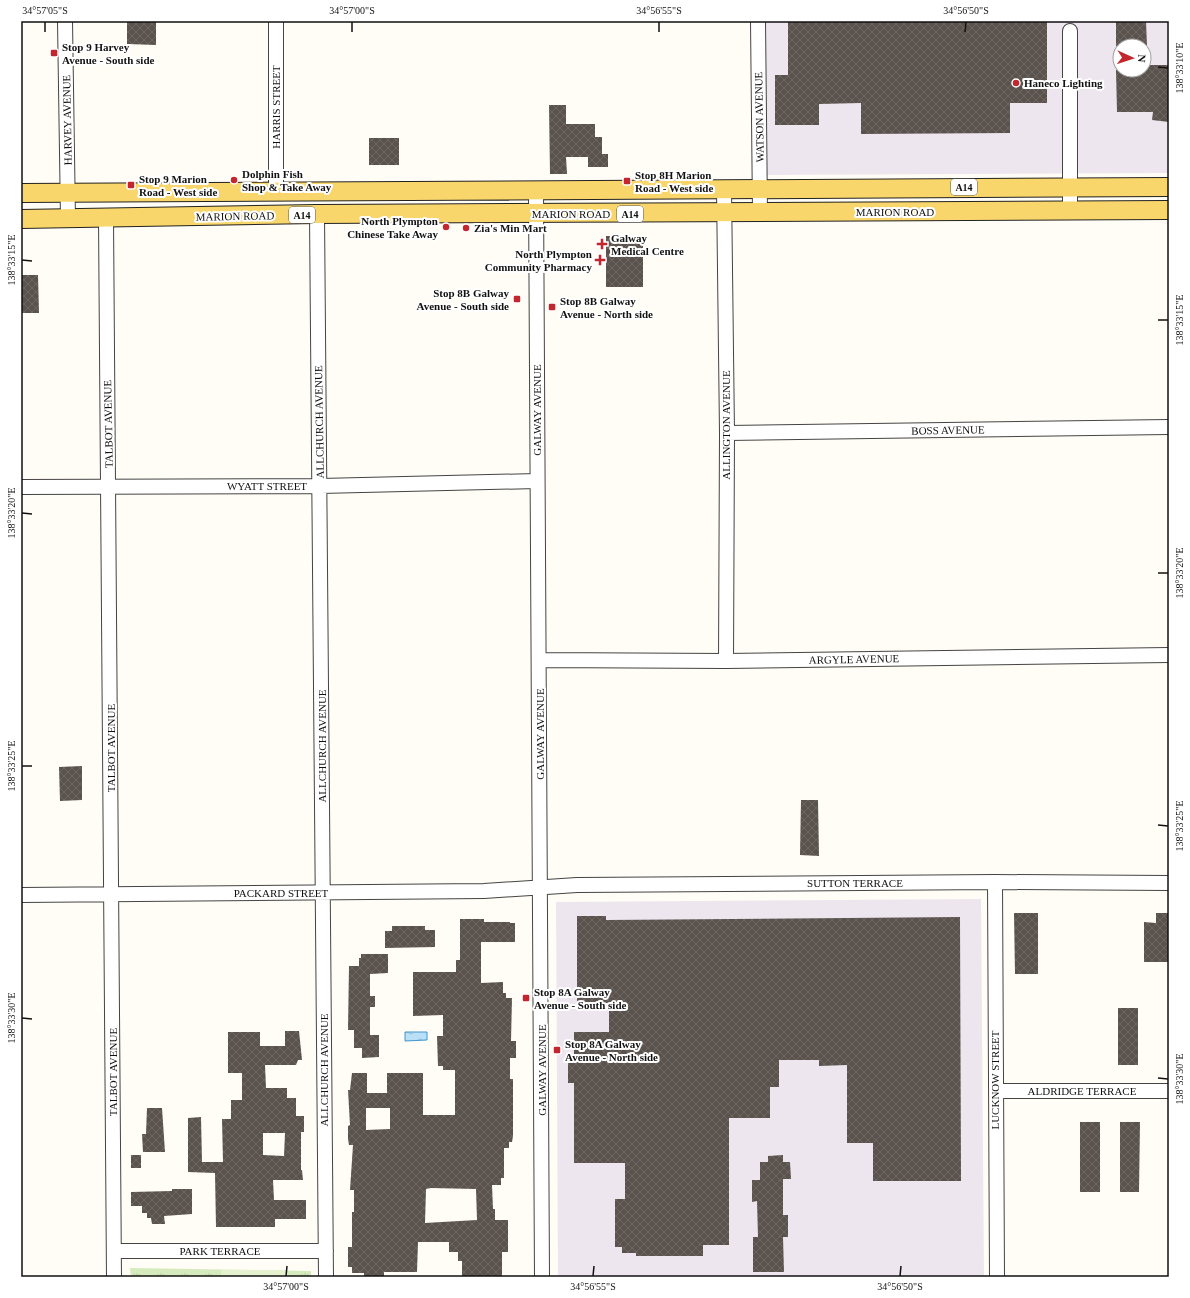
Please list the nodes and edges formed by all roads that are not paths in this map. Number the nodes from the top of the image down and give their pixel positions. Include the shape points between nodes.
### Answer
1 (65, 21) edge
2 (276, 21) edge
3 (758, 21) edge
4 (1070, 31) dead end
5 (1070, 187) junction
6 (1169, 187) edge
7 (724, 188) junction
8 (760, 188) junction
9 (536, 190) junction
10 (68, 192) junction
11 (276, 192) junction
12 (21, 193) edge
13 (1070, 210) junction
14 (1169, 210) edge
15 (724, 213) junction
16 (760, 213) junction
17 (317, 214) junction
18 (536, 214) junction
19 (106, 218) junction
20 (21, 219) edge
21 (68, 219) junction
22 (1169, 427) edge
23 (727, 433) junction
24 (537, 481) junction
25 (109, 486) junction
26 (320, 486) junction
27 (21, 487) edge
28 (1169, 655) edge
29 (540, 660) junction
30 (726, 661) junction
31 (994, 882) junction
32 (1169, 883) edge
33 (541, 888) junction
34 (323, 893) junction
35 (112, 894) junction
36 (21, 895) edge
37 (996, 1091) junction
38 (1169, 1091) edge
39 (114, 1251) junction
40 (326, 1251) junction
41 (114, 1277) edge
42 (326, 1277) edge
43 (542, 1277) edge
44 (996, 1277) edge

1 - 10 street, HARVEY AVENUE
2 - 11 street, HARRIS STREET
3 - 8 street, WATSON AVENUE
4 - 5 street
5 - 6 main road, A14
5 - 8 main road, A14
5 - 13 street
7 - 8 main road, A14
7 - 9 main road, A14
7 - 15 street, ALLINGTON AVENUE
8 - 16 street, WATSON AVENUE
9 - 11 main road, A14
9 - 18 street, GALWAY AVENUE
10 - 11 main road, A14
10 - 12 main road, A14
10 - 21 street, HARVEY AVENUE
13 - 14 main road, MARION ROAD / A14
13 - 16 main road, MARION ROAD / A14
15 - 16 main road, MARION ROAD / A14
15 - 18 main road, MARION ROAD / A14
15 - 23 street, ALLINGTON AVENUE
17 - 18 main road, MARION ROAD / A14
17 - 19 main road, MARION ROAD / A14
17 - 26 street, ALLCHURCH AVENUE
18 - 24 street, GALWAY AVENUE
19 - 21 main road, MARION ROAD / A14
19 - 25 street, TALBOT AVENUE
20 - 21 main road, MARION ROAD / A14
22 - 23 street, BOSS AVENUE
23 - 30 street, ALLINGTON AVENUE
24 - 26 street, WYATT STREET
24 - 29 street, GALWAY AVENUE
25 - 26 street, WYATT STREET
25 - 27 street, WYATT STREET
25 - 35 street, TALBOT AVENUE
26 - 34 street, ALLCHURCH AVENUE
28 - 30 street, ARGYLE AVENUE
29 - 30 street, ARGYLE AVENUE
29 - 33 street, GALWAY AVENUE
31 - 32 street, SUTTON TERRACE
31 - 33 street, SUTTON TERRACE via 577,885
31 - 37 street, LUCKNOW STREET
33 - 34 street, PACKARD STREET
33 - 43 street, GALWAY AVENUE
34 - 35 street, PACKARD STREET
34 - 40 street, ALLCHURCH AVENUE
35 - 36 street, PACKARD STREET
35 - 39 street, TALBOT AVENUE
37 - 38 street, ALDRIDGE TERRACE
37 - 44 street, LUCKNOW STREET
39 - 40 street, PARK TERRACE
39 - 41 street, TALBOT AVENUE
40 - 42 street, ALLCHURCH AVENUE

